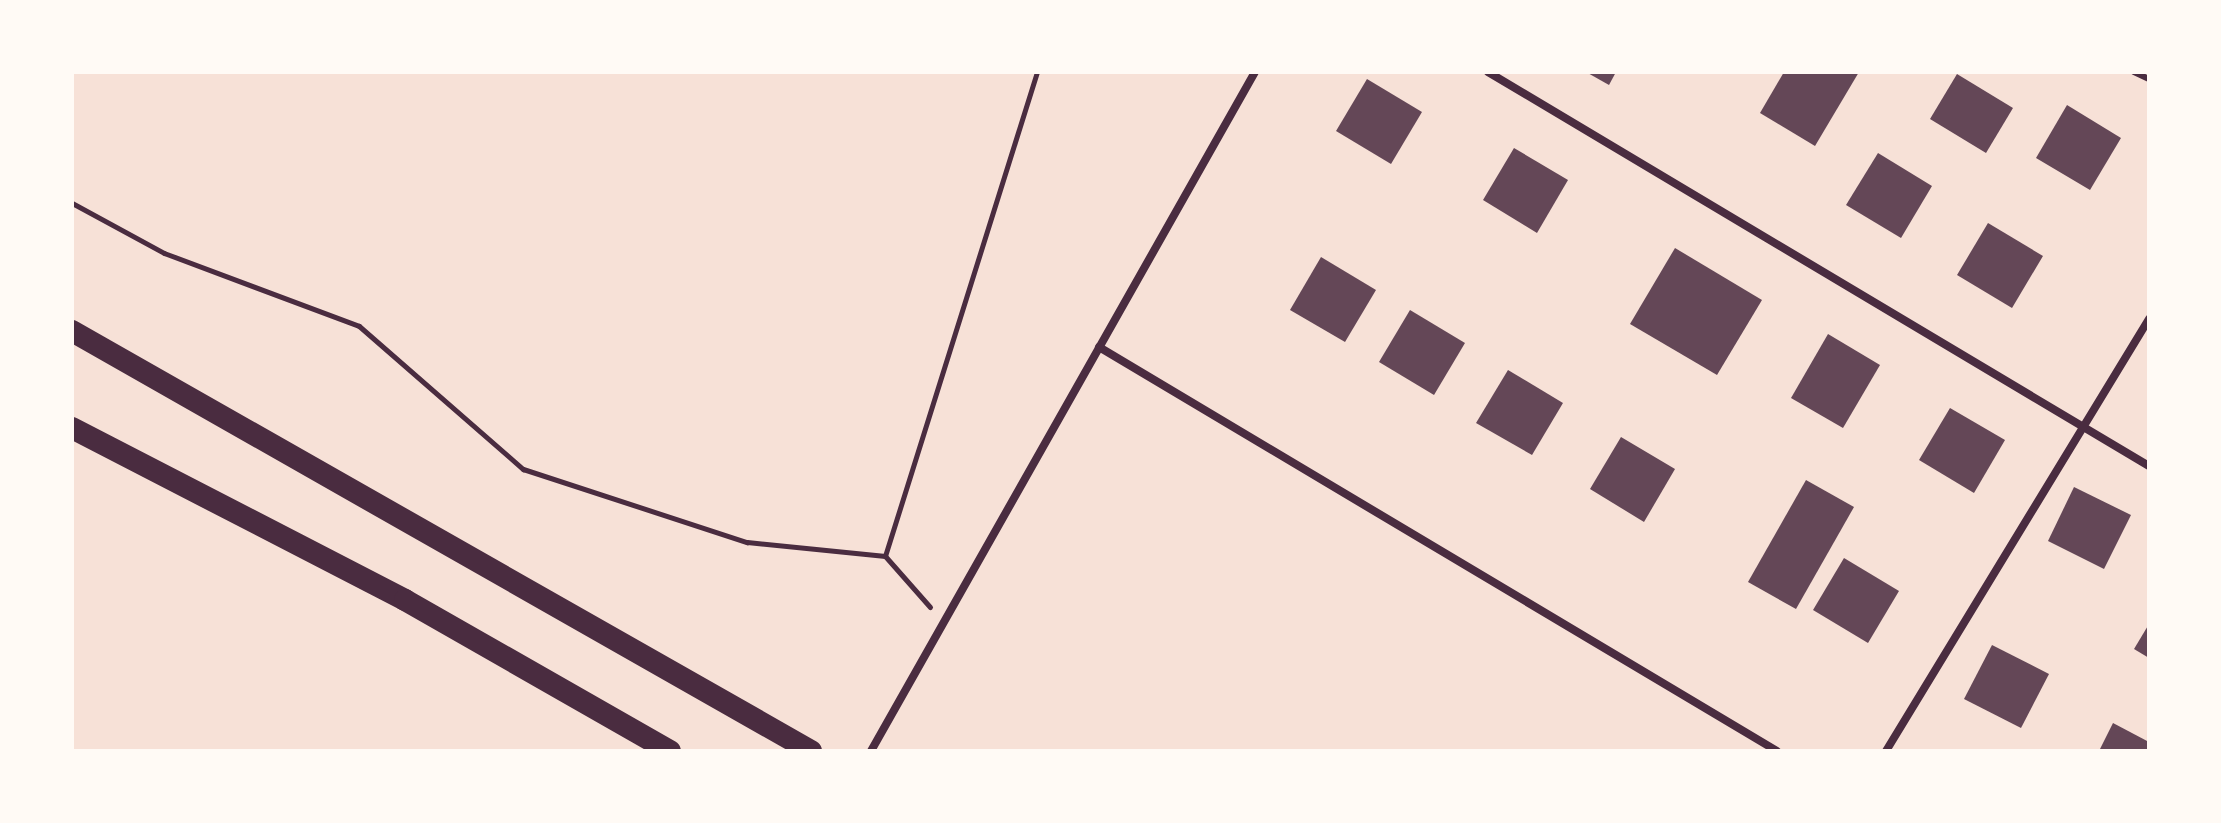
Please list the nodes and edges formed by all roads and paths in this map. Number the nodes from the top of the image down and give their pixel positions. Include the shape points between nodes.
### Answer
1 (1037, 72) edge
2 (1255, 72) edge
3 (1488, 72) edge
4 (2134, 72) edge
5 (2149, 79) edge
6 (72, 203) edge
7 (2149, 319) edge
8 (72, 331) edge
9 (1099, 347) junction
10 (72, 428) edge
11 (2086, 433) junction
12 (2149, 466) edge
13 (885, 556) junction
14 (947, 626) junction
15 (670, 751) edge
16 (811, 751) edge
17 (871, 751) edge
18 (1777, 751) edge
19 (1886, 751) edge

1 - 13 path
2 - 9 street
3 - 11 street
4 - 5 lane
6 - 13 path via 164,253 359,326 523,469 747,542
7 - 11 street
8 - 16 highway
9 - 14 street
9 - 18 street
10 - 15 highway via 405,600
11 - 12 street
11 - 19 street
13 - 14 path
14 - 17 street

